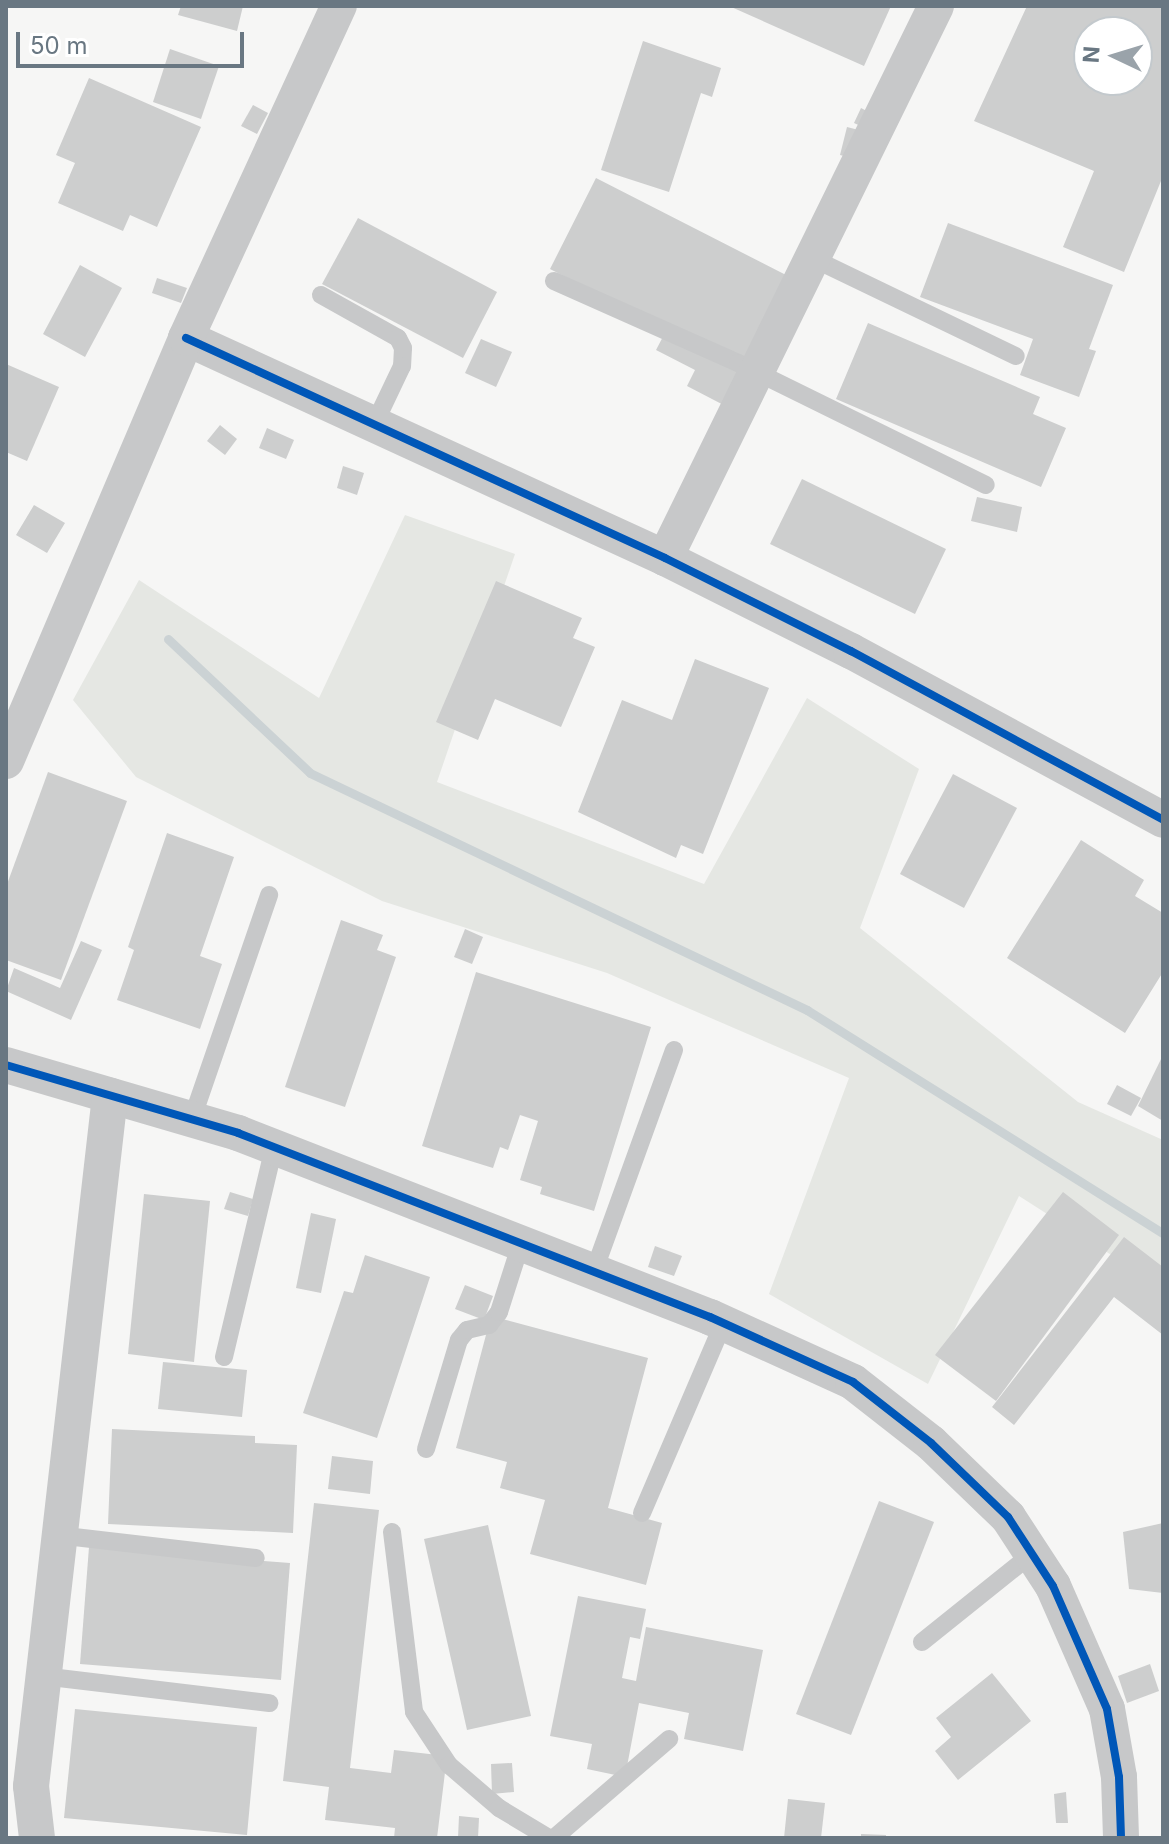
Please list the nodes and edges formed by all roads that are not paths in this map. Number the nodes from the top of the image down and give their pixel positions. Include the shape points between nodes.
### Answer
1 (339, 6) edge
2 (936, 6) edge
3 (812, 258) junction
4 (554, 281) dead end
5 (321, 295) dead end
6 (186, 338) junction
7 (1016, 356) dead end
8 (757, 371) junction
9 (374, 425) junction
10 (986, 485) dead end
11 (665, 558) junction
12 (6, 761) edge
13 (1163, 820) edge
14 (269, 895) dead end
15 (674, 1050) dead end
16 (6, 1065) edge
17 (110, 1096) junction
18 (192, 1119) junction
19 (274, 1147) junction
20 (521, 1243) junction
21 (594, 1271) junction
22 (724, 1322) junction
23 (224, 1357) dead end
24 (426, 1449) dead end
25 (642, 1513) dead end
26 (392, 1532) dead end
27 (57, 1535) junction
28 (1032, 1554) junction
29 (256, 1558) dead end
30 (922, 1642) dead end
31 (42, 1676) junction
32 (269, 1703) dead end
33 (669, 1739) dead end
34 (37, 1838) edge
35 (551, 1838) edge
36 (1121, 1838) edge

1 - 6 street
2 - 3 street
3 - 7 lane
3 - 8 street
4 - 8 lane
5 - 9 lane via 398,338 403,348 402,366
6 - 9 street
6 - 12 street
8 - 10 lane
8 - 11 street
9 - 11 street
11 - 13 street via 851,651
14 - 18 lane
15 - 21 lane
16 - 17 street
17 - 18 street
17 - 27 street
18 - 19 street
19 - 20 street
19 - 23 lane
20 - 21 street
20 - 24 lane via 499,1312 489,1325 467,1330 459,1340
21 - 22 street
22 - 25 lane
22 - 28 street via 810,1359 893,1410 1008,1517
26 - 35 lane via 414,1712 449,1765 499,1808
27 - 29 lane
27 - 31 street
28 - 30 lane
28 - 36 street via 1053,1586 1107,1709 1119,1777
31 - 32 lane
31 - 34 street via 31,1786
33 - 35 lane

